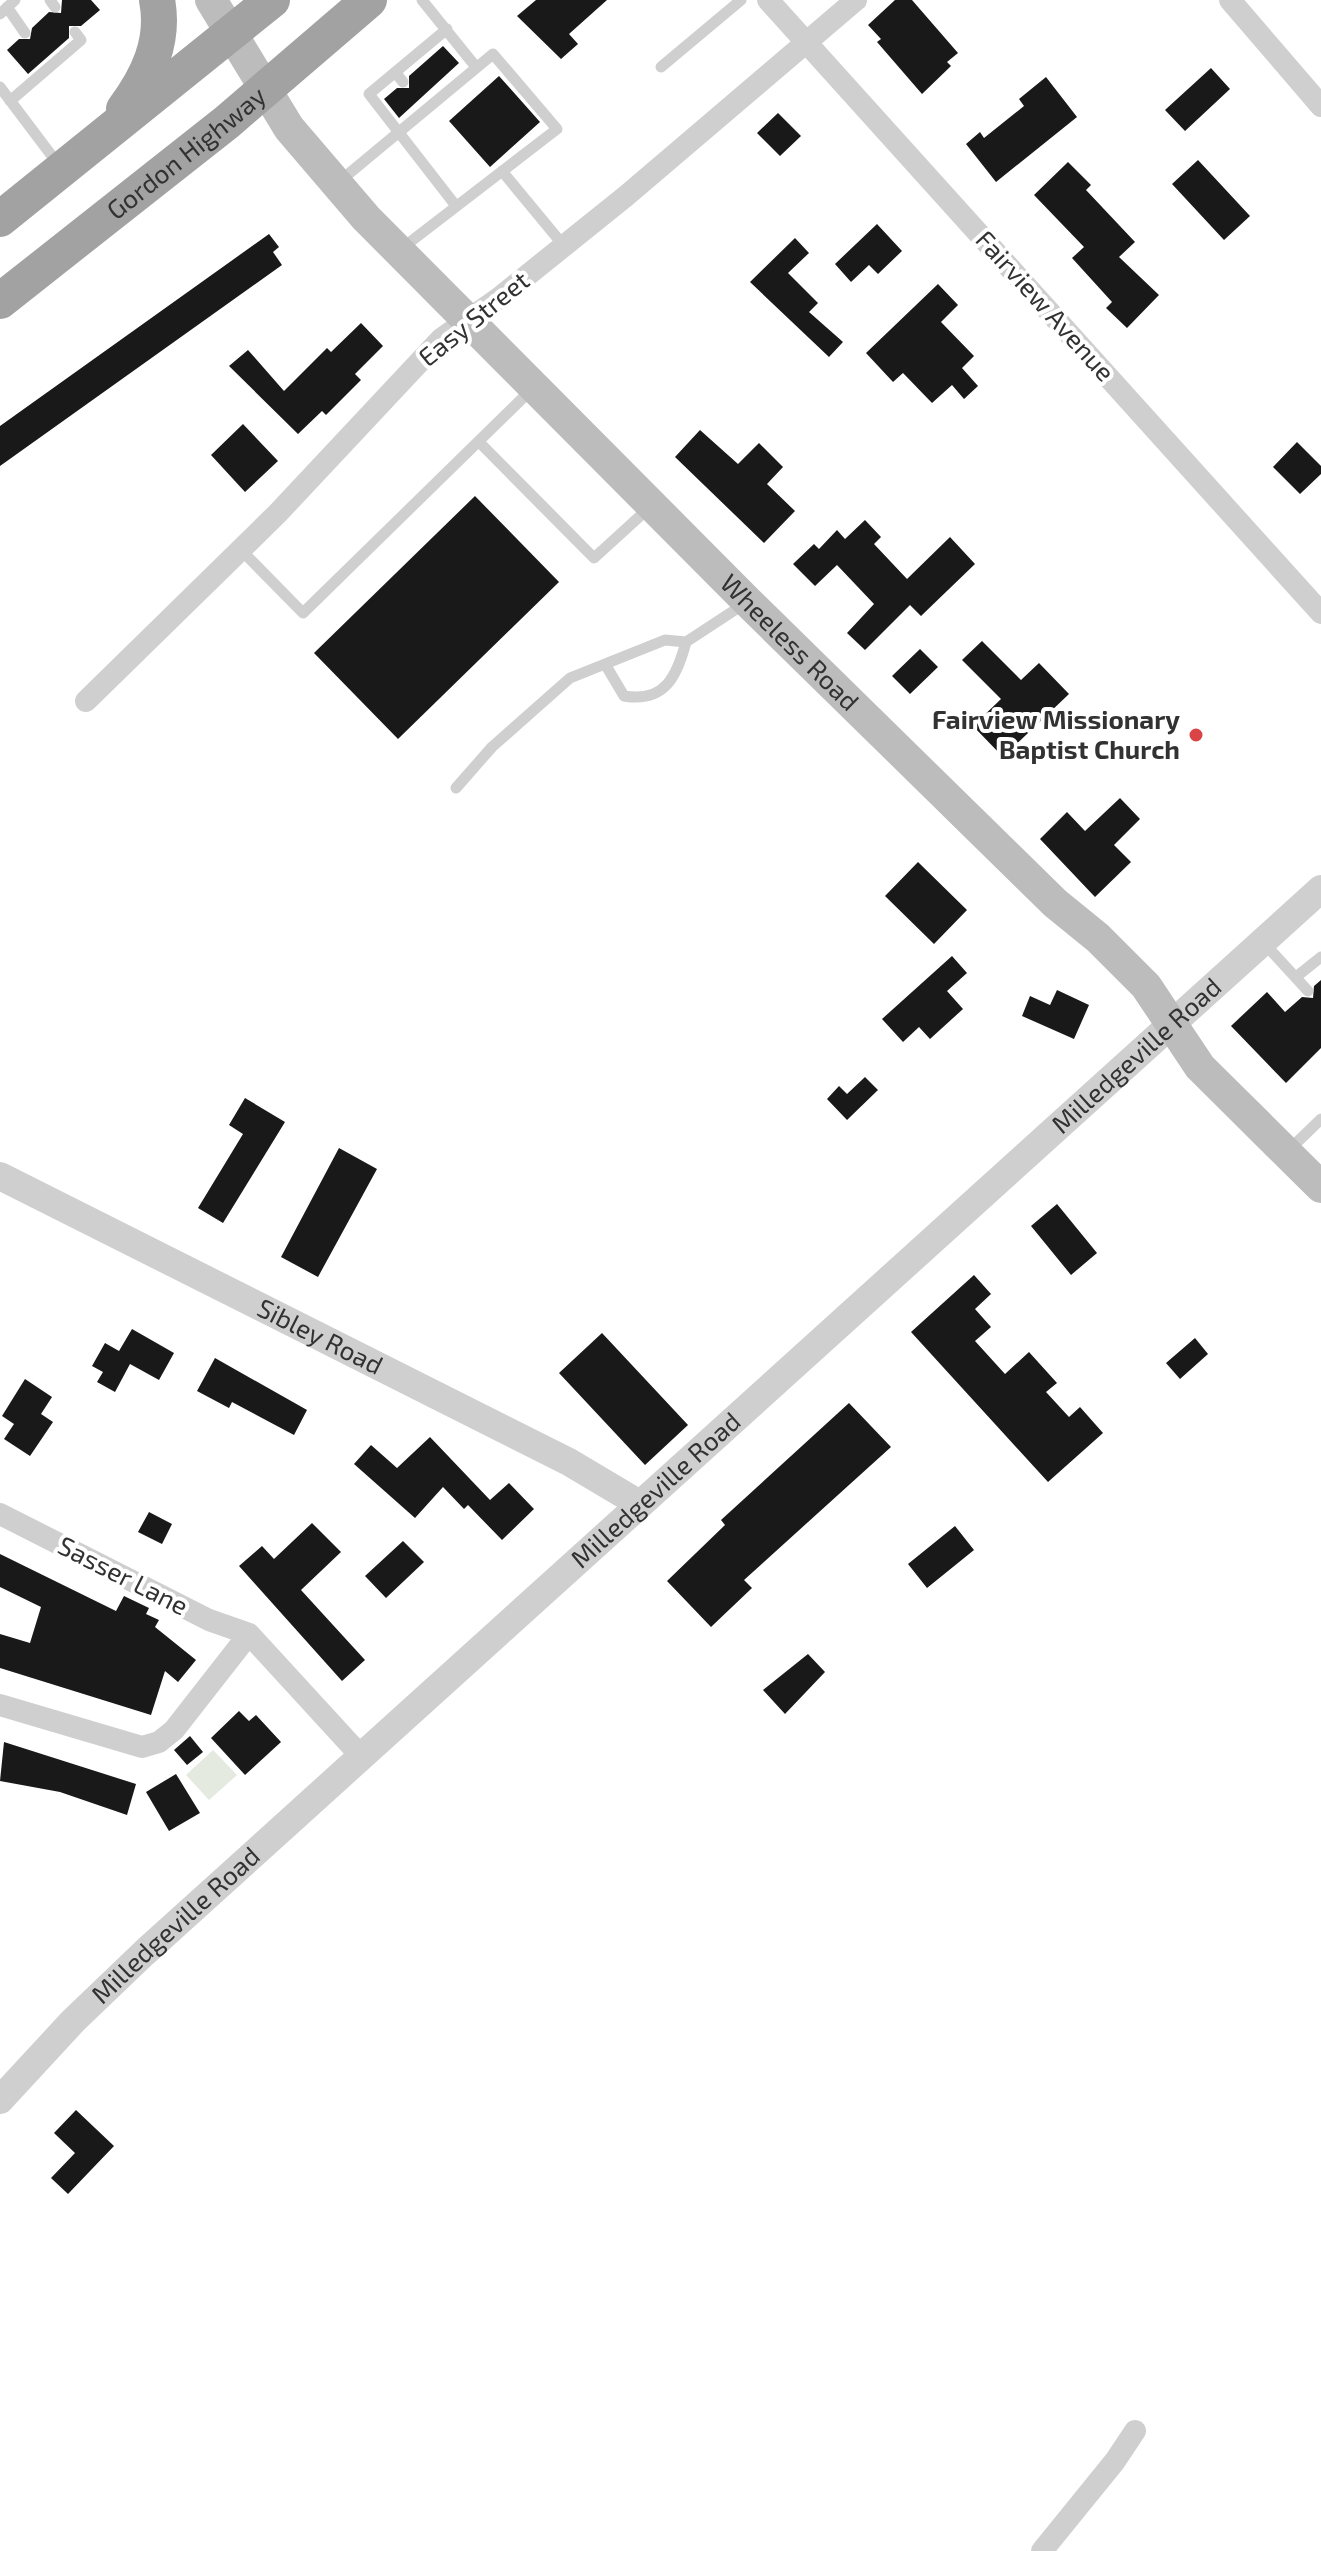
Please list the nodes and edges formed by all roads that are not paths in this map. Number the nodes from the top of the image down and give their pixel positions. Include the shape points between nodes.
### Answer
1 (157, 0) edge
2 (211, 0) edge
3 (272, 0) edge
4 (369, 0) edge
5 (422, 0) edge
6 (741, 0) edge
7 (768, 0) edge
8 (856, 0) edge
9 (1230, 0) edge
10 (8, 7) edge
11 (447, 29) junction
12 (75, 32) dead end
13 (25, 33) dead end
14 (231, 34) junction
15 (806, 42) junction
16 (476, 67) junction
17 (661, 67) dead end
18 (438, 82) dead end
19 (0, 87) edge
20 (265, 89) junction
21 (446, 92) junction
22 (10, 101) junction
23 (1321, 106) edge
24 (397, 134) junction
25 (97, 144) junction
26 (63, 171) junction
27 (502, 171) junction
28 (336, 184) junction
29 (456, 206) junction
30 (0, 219) edge
31 (564, 246) junction
32 (397, 252) junction
33 (0, 301) edge
34 (466, 321) junction
35 (533, 388) junction
36 (479, 442) junction
37 (651, 505) junction
38 (241, 550) junction
39 (748, 602) junction
40 (1321, 613) edge
41 (686, 642) junction
42 (605, 664) junction
43 (86, 701) dead end
44 (456, 788) dead end
45 (1321, 889) edge
46 (1263, 942) junction
47 (1321, 957) edge
48 (1296, 977) junction
49 (1308, 991) dead end
50 (1172, 1025) junction
51 (1321, 1119) edge
52 (1285, 1154) junction
53 (0, 1176) edge
54 (1321, 1187) edge
55 (638, 1503) junction
56 (0, 1514) edge
57 (249, 1634) junction
58 (0, 1705) edge
59 (360, 1755) junction
60 (0, 2100) edge
61 (1135, 2431) dead end
62 (1042, 2551) edge

1 - 25 highway via 154,55 143,84
2 - 14 main road, Wheeless Road
3 - 14 highway
4 - 20 highway, Gordon Highway
5 - 11 lane
6 - 17 lane
7 - 15 street, Fairview Avenue
8 - 15 street, Easy Street
9 - 23 street
10 - 13 lane
11 - 16 lane
11 - 24 lane via 399,77 369,94
12 - 22 lane via 81,40 47,63
14 - 20 main road, Wheeless Road
14 - 25 highway
15 - 31 street, Easy Street
15 - 40 street, Fairview Avenue
16 - 21 lane
16 - 27 lane via 493,54 557,129
18 - 21 lane
19 - 22 lane
20 - 28 main road, Wheeless Road via 289,128
20 - 33 highway, Gordon Highway
21 - 24 lane via 421,106
22 - 26 lane
24 - 28 lane
24 - 29 lane
25 - 26 highway
26 - 30 highway
27 - 29 lane
27 - 31 lane
28 - 32 main road, Wheeless Road
29 - 32 lane
31 - 34 street, Easy Street
32 - 34 main road, Wheeless Road
34 - 35 main road, Wheeless Road
34 - 38 street, Easy Street via 441,339
35 - 36 lane
35 - 37 main road, Wheeless Road
36 - 37 lane via 594,558
36 - 38 lane via 303,613
37 - 39 main road, Wheeless Road
38 - 43 street, Easy Street
39 - 41 lane
39 - 50 main road, Wheeless Road via 1055,903 1098,938 1146,986
41 - 42 lane via 665,640
41 - 42 lane via 678,672 660,692 643,700 624,696
42 - 44 lane via 570,678 492,747
45 - 46 street, Milledgeville Road
46 - 48 lane
46 - 50 street, Milledgeville Road
47 - 48 lane
48 - 49 lane
50 - 52 main road, Wheeless Road via 1200,1067
50 - 55 street, Milledgeville Road
51 - 52 lane
52 - 54 main road, Wheeless Road
53 - 55 street, Sibley Road via 569,1462
55 - 59 street, Milledgeville Road
56 - 57 street, Sasser Lane via 209,1620
57 - 58 street via 174,1730 142,1747
57 - 59 street, Sasser Lane
59 - 60 street, Milledgeville Road via 73,2021
61 - 62 street

